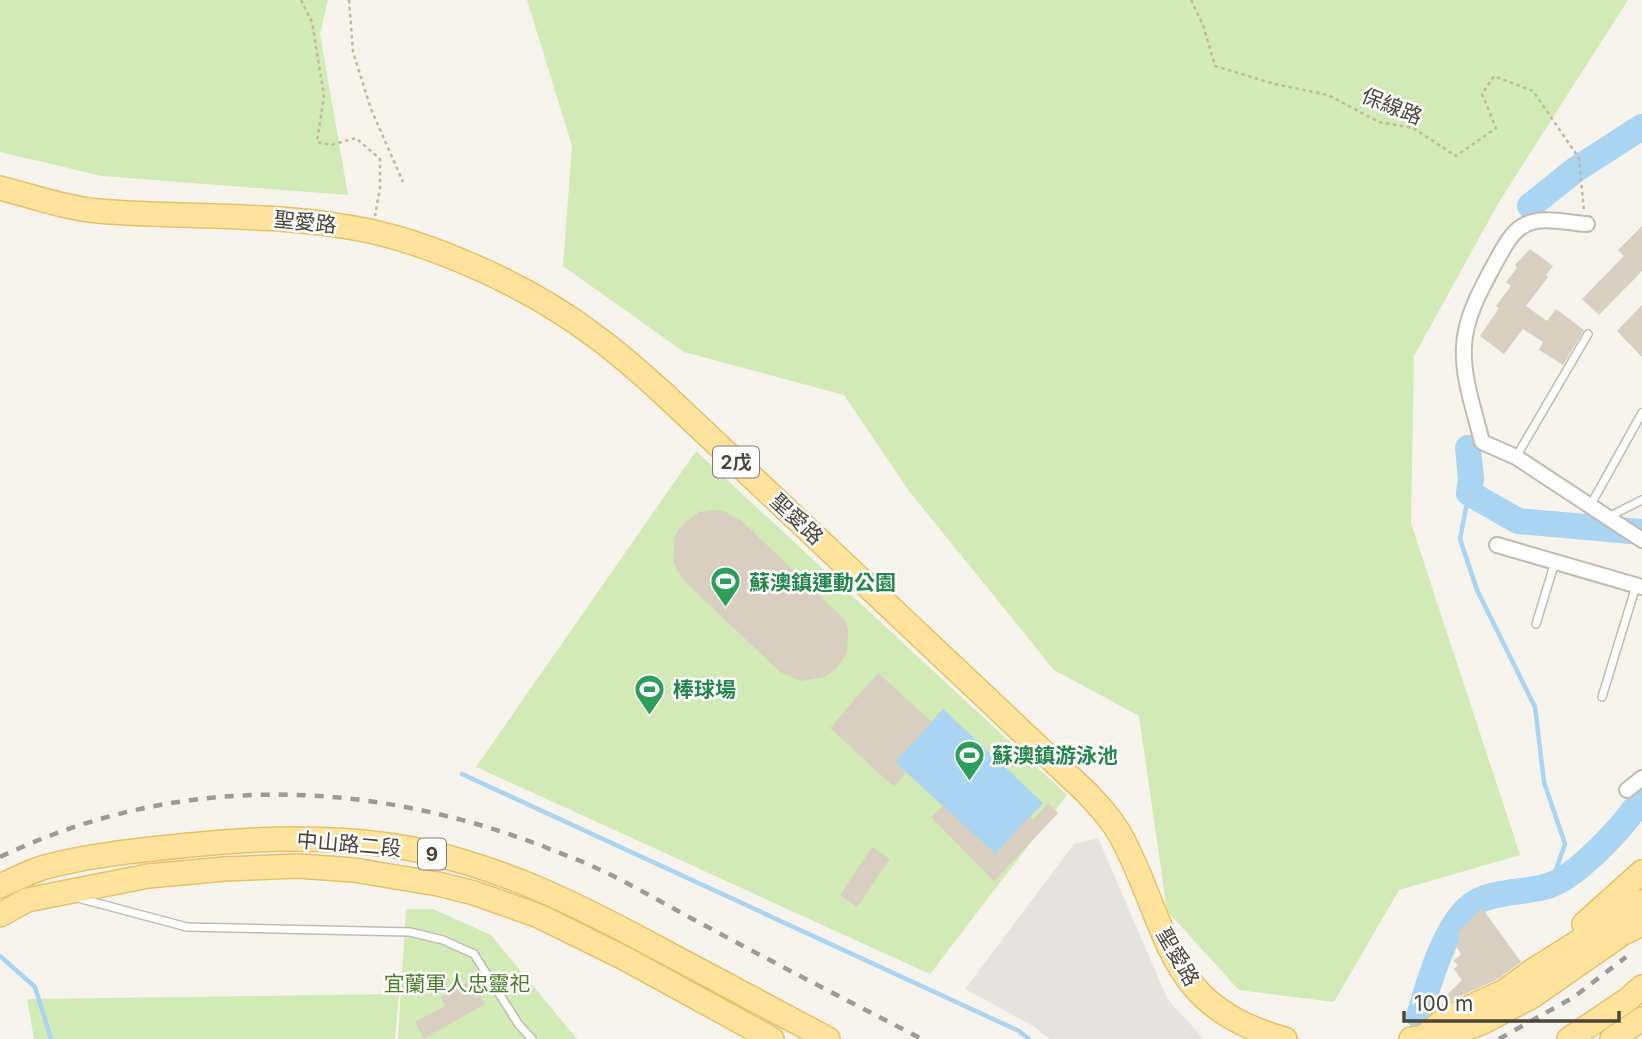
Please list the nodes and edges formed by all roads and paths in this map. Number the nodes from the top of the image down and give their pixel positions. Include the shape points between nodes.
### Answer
1 (301, 0) edge
2 (349, 0) edge
3 (1191, 0) edge
4 (403, 182) dead end
5 (0, 188) edge
6 (1587, 224) joint
7 (371, 233) junction
8 (1588, 334) dead end
9 (1642, 413) edge
10 (1516, 457) junction
11 (1642, 500) edge
12 (1590, 507) junction
13 (1608, 517) junction
14 (1642, 540) edge
15 (1497, 545) dead end
16 (1555, 562) junction
17 (1639, 587) edge
18 (1536, 624) dead end
19 (1602, 697) dead end
20 (1642, 778) edge
21 (1627, 790) dead end
22 (47, 866) junction
23 (1642, 872) edge
24 (0, 886) edge
25 (57, 893) junction
26 (1642, 902) edge
27 (0, 915) edge
28 (1631, 927) edge
29 (1532, 971) junction
30 (1642, 987) edge
31 (1642, 1018) edge
32 (1418, 1038) edge
33 (532, 1039) edge
34 (772, 1039) edge
35 (828, 1039) edge
36 (1285, 1039) edge
37 (1569, 1039) edge
38 (1612, 1039) edge

1 - 7 path via 312,22 324,96 317,142 331,145 356,138 380,159 380,188
2 - 4 path via 354,52 371,109
3 - 6 path, 保線路 via 1215,66 1328,95 1379,122 1413,128 1456,156 1496,128 1482,94 1494,76 1533,91 1579,158
5 - 7 main road, 聖愛路 / 2戊 via 96,211 241,215
6 - 10 street via 1544,221 1522,226 1507,243 1472,312 1464,346 1482,442
7 - 36 main road, 聖愛路 / 2戊 via 459,260 545,304 598,338 664,394 1107,815 1123,839 1167,944 1196,991 1226,1016
8 - 10 lane
9 - 12 lane
10 - 12 street
11 - 13 lane
12 - 13 street
13 - 14 street
15 - 16 street
16 - 17 street
16 - 18 lane
17 - 19 lane
20 - 21 street
22 - 24 main road, 中山路二段 / 9
22 - 25 main road
22 - 35 main road, 中山路二段 / 9 via 131,851 293,838 417,850 546,891
23 - 29 main road
25 - 27 main road, 中山路二段 / 9 via 27,900
25 - 33 lane via 187,927 410,932 443,940 474,954
25 - 34 main road, 中山路二段 / 9 via 148,876 298,866 438,884 567,928
26 - 28 main road
28 - 29 main road
28 - 32 main road via 1531,998 1450,1035
29 - 32 main road via 1505,991 1446,1018
30 - 37 main road
31 - 38 main road

